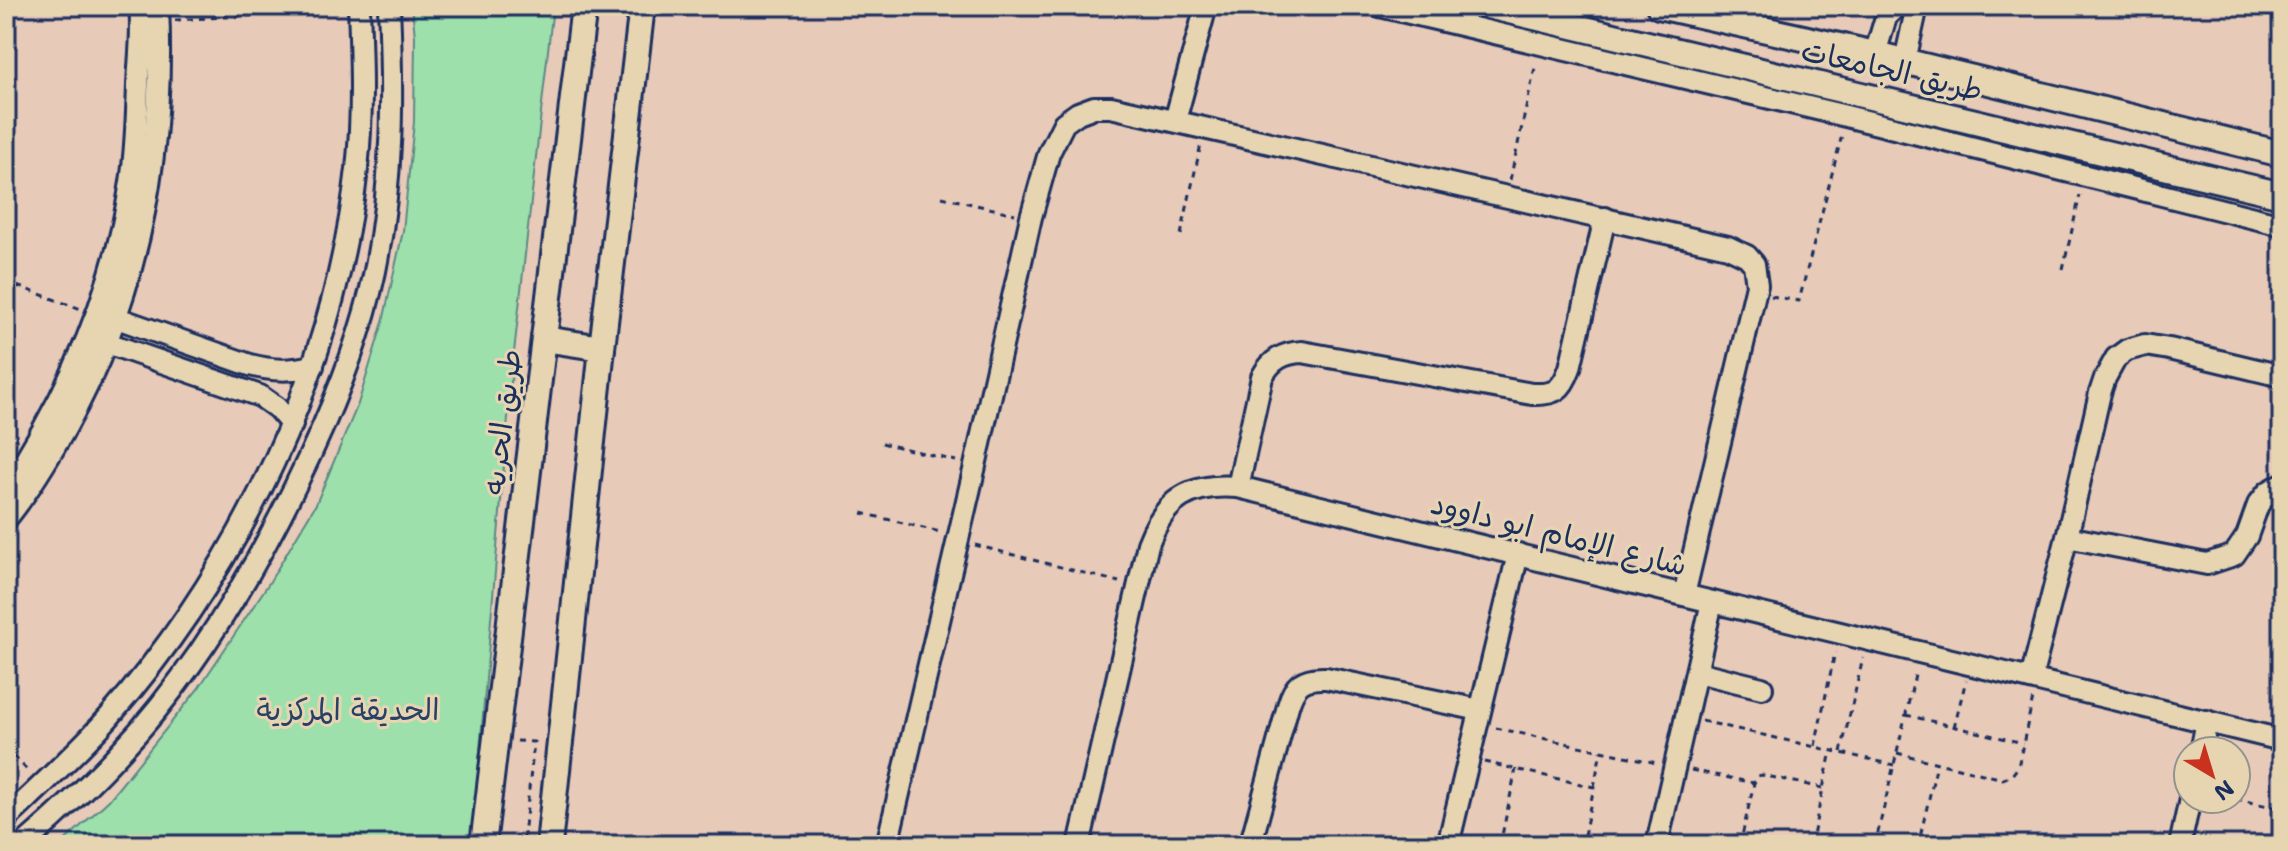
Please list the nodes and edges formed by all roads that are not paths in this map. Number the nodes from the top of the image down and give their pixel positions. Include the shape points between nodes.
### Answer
1 (140, 6) edge
2 (389, 6) edge
3 (584, 6) edge
4 (642, 6) edge
5 (1206, 6) edge
6 (1380, 6) edge
7 (1488, 6) edge
8 (1659, 6) edge
9 (1896, 6) edge
10 (1917, 6) edge
11 (359, 8) edge
12 (158, 13) edge
13 (1875, 54) junction
14 (1905, 61) junction
15 (138, 91) junction
16 (159, 92) junction
17 (1862, 96) junction
18 (1175, 121) junction
19 (2282, 154) edge
20 (2282, 195) edge
21 (1605, 218) junction
22 (2282, 225) edge
23 (117, 318) junction
24 (544, 339) junction
25 (107, 343) junction
26 (602, 348) junction
27 (313, 366) junction
28 (2282, 376) edge
29 (292, 425) junction
30 (2282, 484) edge
31 (1238, 487) junction
32 (6, 490) edge
33 (8, 512) edge
34 (2067, 537) junction
35 (1518, 554) junction
36 (1684, 595) junction
37 (1712, 602) junction
38 (1697, 672) junction
39 (2034, 679) junction
40 (1762, 688) dead end
41 (1478, 717) junction
42 (2207, 721) junction
43 (2204, 735) edge
44 (2282, 740) edge
45 (2187, 815) edge
46 (6, 819) edge
47 (1252, 839) dead end
48 (1657, 844) edge
49 (23, 845) edge
50 (483, 845) edge
51 (549, 845) edge
52 (887, 845) edge
53 (1079, 845) edge
54 (1448, 845) edge
55 (2180, 845) edge

1 - 15 street
2 - 49 street via 392,128 387,201 355,344 327,417 258,558 172,690 121,751
3 - 24 main road, طريق الحريه
4 - 26 main road
5 - 18 street
6 - 22 street
7 - 17 main road, طريق الجامعات
8 - 13 main road, طريق الجامعات
9 - 13 street via 1886,17
10 - 14 street
11 - 27 street via 357,168 339,273
12 - 16 street
13 - 14 main road, طريق الجامعات
13 - 17 main road
14 - 19 main road, طريق الجامعات
15 - 16 street
15 - 32 street via 131,182 96,314 63,392
16 - 23 street via 142,229
17 - 20 main road, طريق الجامعات
18 - 21 street
18 - 52 street via 1094,107 1064,123 1055,136 1031,217
21 - 31 street via 1570,368 1556,392 1532,394 1290,353 1278,357 1262,377
21 - 36 street via 1738,250 1757,274
23 - 25 street
23 - 27 street via 250,365 271,370
24 - 26 main road
24 - 50 main road, طريق الحريه
25 - 29 street via 260,396
25 - 33 street via 63,433
26 - 51 main road
27 - 29 street
28 - 34 street via 2145,345 2116,358 2100,393
29 - 46 street via 227,552 172,637 108,717
30 - 34 street via 2258,505 2234,555 2207,564
31 - 35 street, شارع الإمام ابو داوود
31 - 53 street, شارع الإمام ابو داوود via 1214,485 1191,491 1171,503 1156,522
34 - 39 street
35 - 36 street, شارع الإمام ابو داوود
35 - 41 street
36 - 37 street, شارع الإمام ابو داوود
37 - 38 street
37 - 39 street, شارع الإمام ابو داوود
38 - 40 street
38 - 48 street
39 - 42 street, شارع الإمام ابو داوود
41 - 47 street via 1326,678 1302,682 1292,691
41 - 54 street
42 - 43 street
42 - 44 street, شارع الإمام ابو داوود
45 - 55 street

